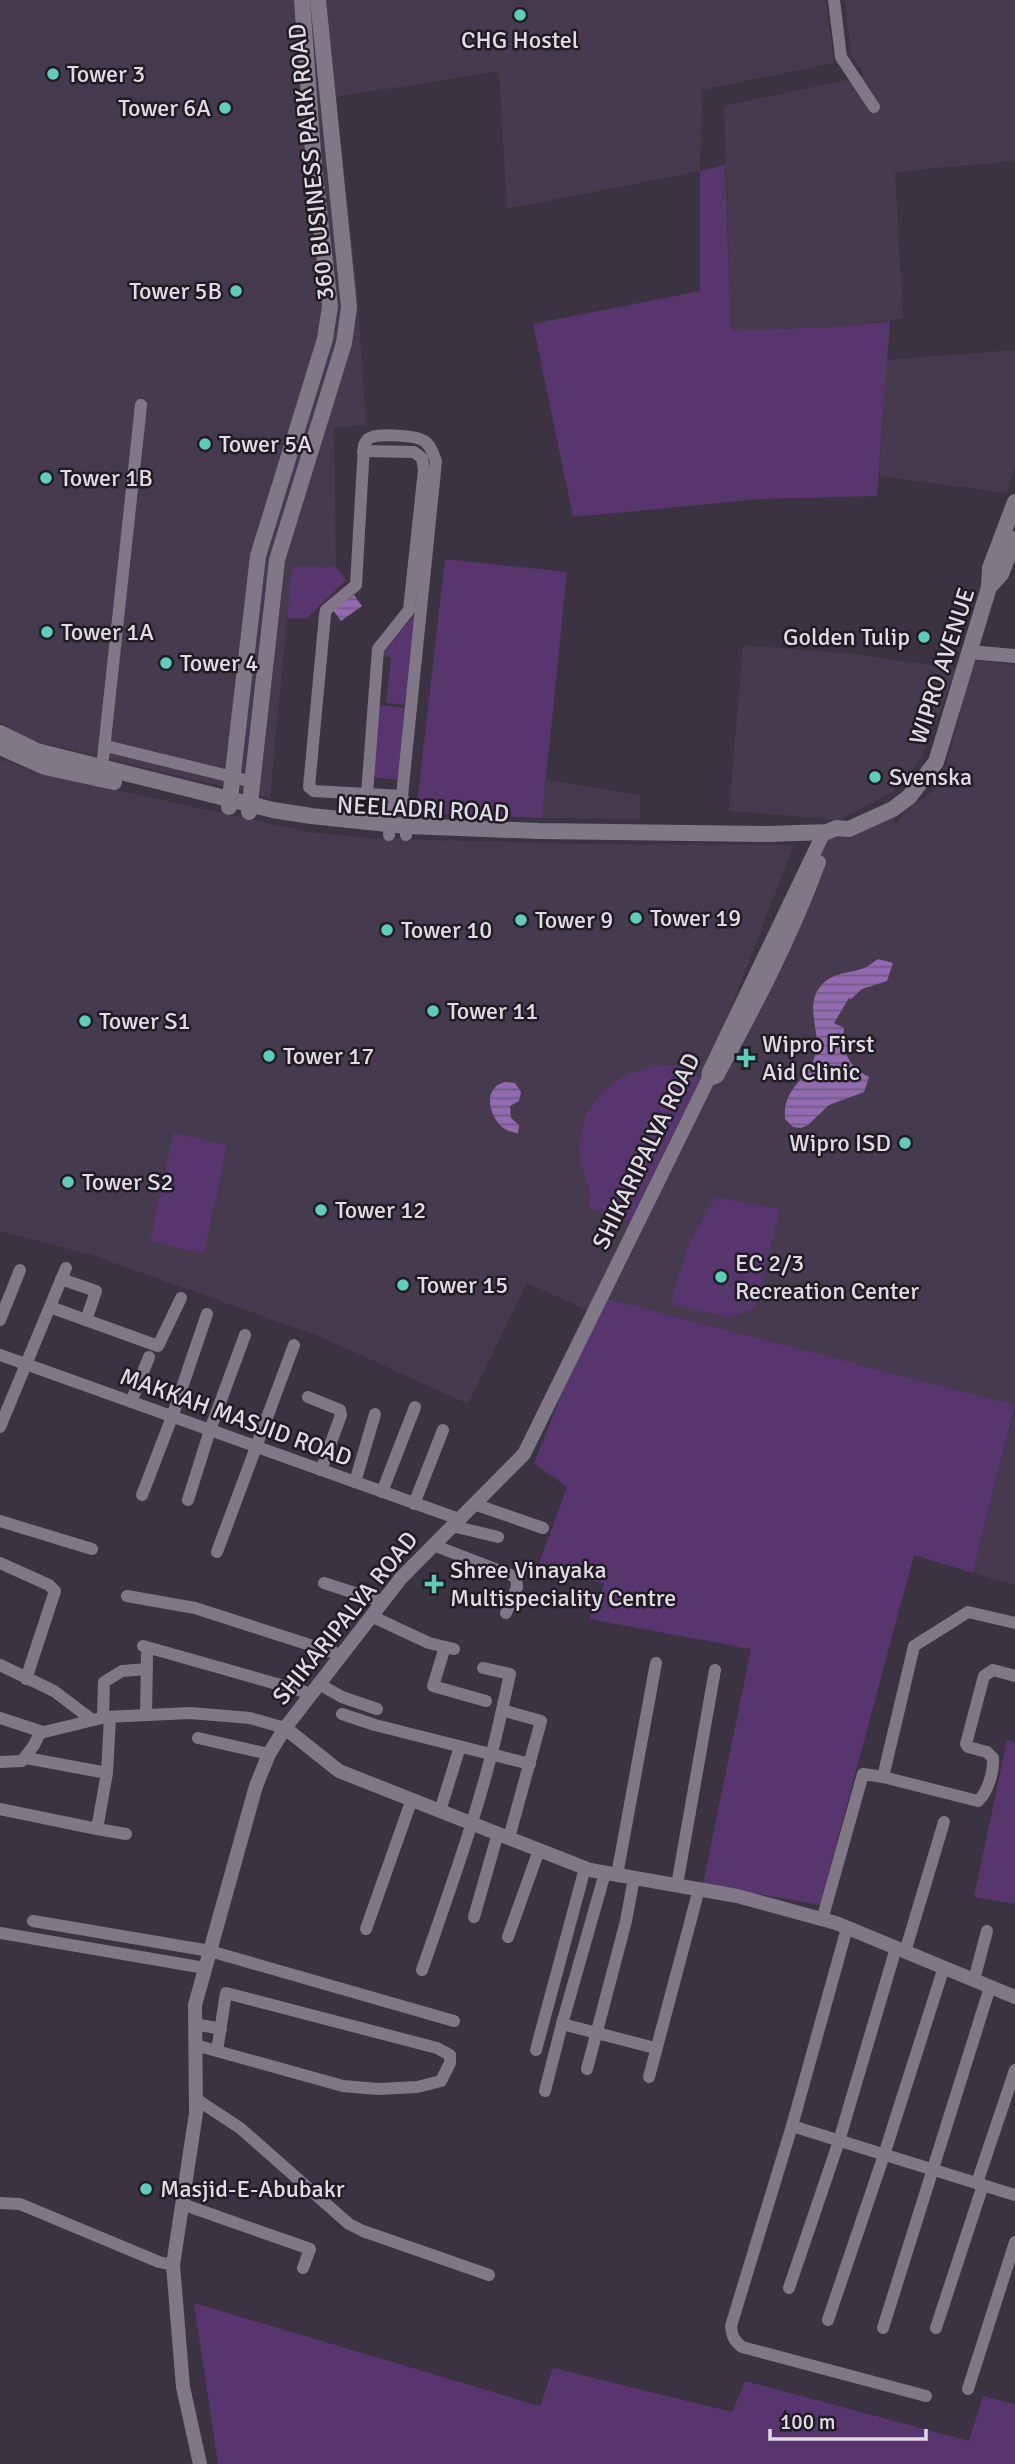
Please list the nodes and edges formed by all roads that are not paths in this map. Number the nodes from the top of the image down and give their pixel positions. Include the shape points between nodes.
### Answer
1 (302, 0) edge
2 (317, 0) edge
3 (834, 0) edge
4 (874, 107) dead end
5 (141, 405) dead end
6 (363, 451) junction
7 (1012, 510) edge
8 (1015, 539) edge
9 (989, 587) junction
10 (969, 652) junction
11 (1015, 656) edge
12 (0, 733) edge
13 (106, 746) junction
14 (0, 747) edge
15 (102, 768) junction
16 (233, 777) junction
17 (253, 782) junction
18 (367, 794) junction
19 (402, 796) junction
20 (230, 803) junction
21 (250, 808) junction
22 (398, 830) junction
23 (825, 836) junction
24 (20, 1270) dead end
25 (181, 1298) dead end
26 (50, 1307) junction
27 (207, 1314) dead end
28 (0, 1320) edge
29 (86, 1320) junction
30 (245, 1335) dead end
31 (294, 1345) dead end
32 (0, 1355) edge
33 (149, 1357) dead end
34 (27, 1365) junction
35 (308, 1397) dead end
36 (131, 1402) junction
37 (415, 1408) dead end
38 (376, 1414) dead end
39 (172, 1417) junction
40 (0, 1427) edge
41 (210, 1430) junction
42 (443, 1430) dead end
43 (257, 1447) junction
44 (321, 1470) junction
45 (355, 1482) junction
46 (382, 1492) junction
47 (142, 1495) dead end
48 (188, 1500) dead end
49 (414, 1504) junction
50 (474, 1504) junction
51 (0, 1521) edge
52 (455, 1523) junction
53 (543, 1528) dead end
54 (498, 1537) dead end
55 (433, 1545) junction
56 (92, 1549) dead end
57 (217, 1552) dead end
58 (0, 1563) edge
59 (324, 1583) dead end
60 (127, 1596) dead end
61 (383, 1602) junction
62 (506, 1614) dead end
63 (371, 1616) junction
64 (1015, 1623) edge
65 (341, 1655) junction
66 (656, 1663) dead end
67 (0, 1665) edge
68 (483, 1668) dead end
69 (147, 1669) junction
70 (715, 1670) dead end
71 (1015, 1676) edge
72 (26, 1679) junction
73 (316, 1689) junction
74 (486, 1701) dead end
75 (377, 1709) dead end
76 (502, 1710) junction
77 (342, 1714) dead end
78 (146, 1715) junction
79 (0, 1718) edge
80 (101, 1718) junction
81 (285, 1728) junction
82 (43, 1732) junction
83 (198, 1738) dead end
84 (458, 1753) dead end
85 (269, 1754) junction
86 (493, 1754) junction
87 (26, 1758) junction
88 (0, 1762) edge
89 (530, 1764) junction
90 (107, 1773) junction
91 (883, 1777) junction
92 (412, 1799) junction
93 (0, 1809) edge
94 (440, 1811) junction
95 (944, 1822) dead end
96 (474, 1824) junction
97 (96, 1829) junction
98 (126, 1834) dead end
99 (504, 1836) junction
100 (539, 1850) junction
101 (585, 1868) junction
102 (611, 1874) junction
103 (634, 1878) junction
104 (677, 1885) junction
105 (699, 1889) junction
106 (474, 1917) dead end
107 (822, 1920) junction
108 (33, 1921) dead end
109 (847, 1928) junction
110 (366, 1929) dead end
111 (987, 1931) dead end
112 (0, 1933) edge
113 (509, 1937) dead end
114 (901, 1950) junction
115 (210, 1951) junction
116 (944, 1967) junction
117 (205, 1968) junction
118 (422, 1970) dead end
119 (975, 1980) junction
120 (990, 1987) junction
121 (1015, 1997) edge
122 (454, 2021) dead end
123 (195, 2024) junction
124 (562, 2024) junction
125 (221, 2029) junction
126 (597, 2032) junction
127 (195, 2045) junction
128 (656, 2048) junction
129 (218, 2050) junction
130 (536, 2050) dead end
131 (587, 2069) dead end
132 (1015, 2070) edge
133 (649, 2077) dead end
134 (545, 2091) dead end
135 (196, 2099) junction
136 (792, 2126) junction
137 (839, 2141) junction
138 (884, 2155) junction
139 (932, 2170) junction
140 (980, 2184) junction
141 (1015, 2195) edge
142 (0, 2203) edge
143 (182, 2204) junction
144 (1015, 2242) edge
145 (173, 2265) junction
146 (303, 2268) dead end
147 (489, 2274) dead end
148 (789, 2288) dead end
149 (828, 2320) dead end
150 (883, 2328) dead end
151 (936, 2328) dead end
152 (968, 2389) dead end
153 (926, 2396) dead end
154 (200, 2464) edge

1 - 16 main road, 360 BUSINESS PARK ROAD via 330,306 325,339 258,556
2 - 17 main road, 360 BUSINESS PARK ROAD via 349,307 344,343 277,560
3 - 4 street via 841,57
5 - 13 street
6 - 18 street via 414,452 422,458 424,470 409,610 378,649
6 - 18 street via 357,579 325,615 309,787
6 - 19 street via 367,440 377,437 414,437 431,449 436,461
7 - 9 main road via 990,568
8 - 9 main road, WIPRO AVENUE via 1001,574
9 - 10 main road, WIPRO AVENUE
10 - 11 street
10 - 23 main road, WIPRO AVENUE via 936,762 909,797 849,829 836,828
12 - 15 main road, NEELADRI ROAD via 37,751
13 - 15 street
13 - 16 street
14 - 20 main road, NEELADRI ROAD via 46,767
15 - 20 main road, NEELADRI ROAD
16 - 17 street
16 - 20 main road, 360 BUSINESS PARK ROAD
17 - 21 main road, 360 BUSINESS PARK ROAD
18 - 19 street
19 - 22 street via 391,808
20 - 21 main road, NEELADRI ROAD
21 - 22 main road, NEELADRI ROAD
22 - 23 main road, NEELADRI ROAD
23 - 50 street, SHIKARIPALYA ROAD via 524,1454
24 - 28 street
25 - 29 street via 158,1346
26 - 29 street
26 - 29 street via 64,1273 96,1291
26 - 34 street
27 - 39 street
30 - 41 street
31 - 43 street
32 - 34 street, MAKKAH MASJID ROAD
33 - 36 street
34 - 36 street, MAKKAH MASJID ROAD
34 - 40 street
35 - 44 street via 340,1410 341,1415
36 - 39 street, MAKKAH MASJID ROAD
37 - 46 street
38 - 45 street
39 - 41 street, MAKKAH MASJID ROAD
39 - 47 street
41 - 43 street, MAKKAH MASJID ROAD
41 - 48 street
42 - 49 street
43 - 44 street, MAKKAH MASJID ROAD
43 - 57 street
44 - 45 street, MAKKAH MASJID ROAD
45 - 46 street, MAKKAH MASJID ROAD
46 - 49 street, MAKKAH MASJID ROAD
49 - 52 street, MAKKAH MASJID ROAD
50 - 52 street, SHIKARIPALYA ROAD
50 - 53 street
51 - 56 street
52 - 54 street, MAKKAH MASJID ROAD
52 - 55 street, SHIKARIPALYA ROAD
55 - 61 street, SHIKARIPALYA ROAD
55 - 62 street via 516,1577 517,1587
58 - 72 street via 55,1591
59 - 61 street
60 - 65 street via 195,1608
61 - 63 street, SHIKARIPALYA ROAD
63 - 65 street, SHIKARIPALYA ROAD
63 - 74 street via 450,1648 433,1686
64 - 91 street via 968,1612 914,1646
65 - 73 street, SHIKARIPALYA ROAD
66 - 102 street
67 - 72 street
68 - 76 street via 510,1674
69 - 73 street via 145,1650
69 - 78 street
69 - 80 street via 122,1671 104,1682
70 - 104 street
71 - 91 street via 993,1670 984,1676 966,1744 993,1758 982,1798 974,1801
72 - 80 street
73 - 75 street
73 - 81 street, SHIKARIPALYA ROAD
76 - 86 street
76 - 89 street via 541,1721
77 - 86 street
78 - 80 street
78 - 81 street via 220,1714
79 - 82 street
80 - 82 street
80 - 90 street
81 - 85 street, SHIKARIPALYA ROAD
81 - 92 street via 339,1771
82 - 87 street
83 - 85 street
84 - 94 street
85 - 115 street, SHIKARIPALYA ROAD
86 - 89 street
86 - 96 street
87 - 88 street
87 - 90 street
89 - 99 street
90 - 97 street
91 - 107 street via 863,1774
92 - 94 street
92 - 110 street
93 - 97 street
94 - 96 street
95 - 114 street
96 - 99 street
96 - 118 street
97 - 98 street
99 - 100 street
99 - 106 street
100 - 101 street
100 - 113 street
101 - 102 street
101 - 130 street
102 - 103 street
102 - 124 street
103 - 104 street
103 - 126 street
104 - 105 street
105 - 107 street
105 - 128 street
107 - 109 street
108 - 115 street
109 - 114 street
109 - 136 street
111 - 119 street
112 - 117 street
114 - 116 street
114 - 137 street
115 - 117 street, SHIKARIPALYA ROAD
115 - 122 street
116 - 119 street
116 - 138 street
117 - 123 street, SHIKARIPALYA ROAD
119 - 120 street
120 - 121 street
120 - 139 street
123 - 125 street
123 - 127 street, SHIKARIPALYA ROAD
124 - 126 street
124 - 134 street
125 - 129 street
125 - 129 street via 226,1993 437,2048 450,2056 450,2063 441,2081 378,2090 343,2086
126 - 128 street
126 - 131 street
127 - 129 street
127 - 135 street, SHIKARIPALYA ROAD
128 - 133 street
132 - 140 street
135 - 143 street, SHIKARIPALYA ROAD
135 - 147 street via 240,2128 349,2224
136 - 137 street
136 - 153 street via 731,2326 734,2342
137 - 138 street
137 - 148 street
138 - 139 street
138 - 149 street
139 - 140 street
139 - 150 street
140 - 141 street
140 - 151 street
142 - 145 street via 20,2204
143 - 145 street, SHIKARIPALYA ROAD
143 - 146 street via 310,2249
144 - 152 street
145 - 154 street, SHIKARIPALYA ROAD via 183,2387

